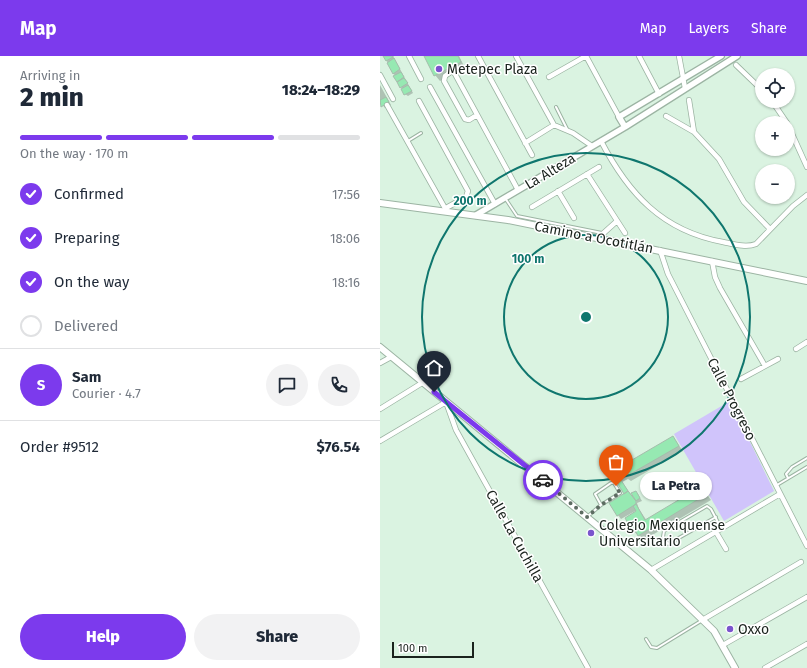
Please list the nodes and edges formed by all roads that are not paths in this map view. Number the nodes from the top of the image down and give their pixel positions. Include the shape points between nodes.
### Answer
1 (409, 56) edge
2 (478, 56) edge
3 (516, 56) edge
4 (586, 56) edge
5 (639, 56) edge
6 (679, 56) edge
7 (721, 56) edge
8 (737, 56) edge
9 (729, 58) edge
10 (736, 65) dead end
11 (380, 75) edge
12 (548, 77) dead end
13 (421, 79) dead end
14 (684, 79) junction
15 (755, 83) edge
16 (430, 87) dead end
17 (685, 88) junction
18 (658, 94) junction
19 (393, 99) dead end
20 (689, 100) dead end
21 (419, 101) dead end
22 (387, 105) dead end
23 (556, 107) dead end
24 (478, 115) junction
25 (666, 116) dead end
26 (619, 117) junction
27 (554, 125) junction
28 (625, 127) junction
29 (567, 130) junction
30 (694, 132) junction
31 (421, 133) dead end
32 (408, 141) junction
33 (601, 141) junction
34 (795, 141) edge
35 (525, 143) junction
36 (592, 146) junction
37 (532, 155) dead end
38 (807, 166) edge
39 (599, 167) dead end
40 (588, 174) junction
41 (518, 190) junction
42 (558, 192) junction
43 (807, 196) edge
44 (505, 198) junction
45 (380, 203) edge
46 (494, 204) junction
47 (532, 207) dead end
48 (446, 210) junction
49 (476, 215) junction
50 (574, 218) dead end
51 (617, 221) junction
52 (770, 229) junction
53 (625, 233) dead end
54 (603, 234) junction
55 (597, 239) junction
56 (660, 250) junction
57 (712, 261) junction
58 (807, 281) edge
59 (807, 342) edge
60 (380, 348) edge
61 (796, 349) dead end
62 (391, 357) junction
63 (778, 359) dead end
64 (380, 363) edge
65 (765, 366) junction
66 (741, 379) dead end
67 (422, 383) junction
68 (446, 402) junction
69 (380, 409) edge
70 (380, 441) edge
71 (807, 458) edge
72 (807, 467) edge
73 (788, 478) junction
74 (776, 485) junction
75 (780, 494) junction
76 (601, 505) junction
77 (587, 517) junction
78 (716, 517) junction
79 (722, 528) junction
80 (716, 532) junction
81 (807, 546) edge
82 (726, 549) dead end
83 (801, 562) dead end
84 (651, 570) junction
85 (807, 597) edge
86 (704, 620) junction
87 (646, 639) dead end
88 (807, 644) edge
89 (723, 645) junction
90 (588, 668) edge
91 (734, 668) edge
92 (765, 668) edge

1 - 13 street
2 - 35 street
3 - 27 street
4 - 12 street
4 - 26 street
5 - 18 street
6 - 14 street
7 - 14 street
8 - 9 street, La Alteza
9 - 17 street, La Alteza
10 - 15 street
11 - 19 street
14 - 17 street
14 - 18 street
16 - 46 street
17 - 28 street, La Alteza
18 - 26 street
20 - 30 street
21 - 48 street via 468,191 466,197
22 - 32 street
23 - 29 lane
24 - 24 street via 454,72 444,77 465,119 469,120
24 - 41 street
25 - 30 street
26 - 28 street
27 - 29 street
27 - 35 street
28 - 33 street, La Alteza
29 - 36 street
30 - 52 street via 719,159 744,202
31 - 32 lane
32 - 48 street
33 - 36 street, La Alteza
33 - 52 street via 627,184 648,206 666,220 687,231 716,240 750,246 758,242
34 - 38 street
35 - 37 street
36 - 41 street, La Alteza
39 - 40 street
40 - 42 street
40 - 51 street
41 - 44 street, La Alteza
42 - 47 street
42 - 50 street
43 - 52 street
44 - 46 street, La Alteza
44 - 54 lane via 517,216
45 - 48 main road, Camino a Ocotitlán
46 - 49 street, La Alteza
48 - 49 main road, Camino a Ocotitlán
49 - 55 main road, Camino a Ocotitlán
51 - 53 street
51 - 54 street
54 - 55 street
55 - 56 main road, Camino a Ocotitlán
56 - 57 main road, Camino a Ocotitlán
56 - 74 street, Calle Progreso via 668,274
57 - 58 main road, Camino a Ocotitlán
57 - 65 street via 720,288
59 - 61 street
60 - 62 main road
62 - 64 street
62 - 67 main road
63 - 65 street
65 - 66 street
67 - 68 main road
67 - 69 street
68 - 70 street
68 - 77 main road
68 - 90 street, Calle La Cuchilla via 456,430
71 - 73 lane via 792,467 786,474
72 - 73 lane
73 - 74 lane
74 - 75 street, Calle Progreso
75 - 79 street
75 - 81 street, Calle Progreso
76 - 76 lane via 595,494 614,483 620,493
76 - 77 lane
77 - 84 main road
78 - 78 lane via 710,507 705,507 664,531 663,537 668,544
78 - 79 lane
79 - 80 street
80 - 82 street
80 - 84 street
83 - 86 street
84 - 86 main road
85 - 89 street
86 - 87 lane via 656,648
86 - 89 main road
88 - 92 street
89 - 91 main road

